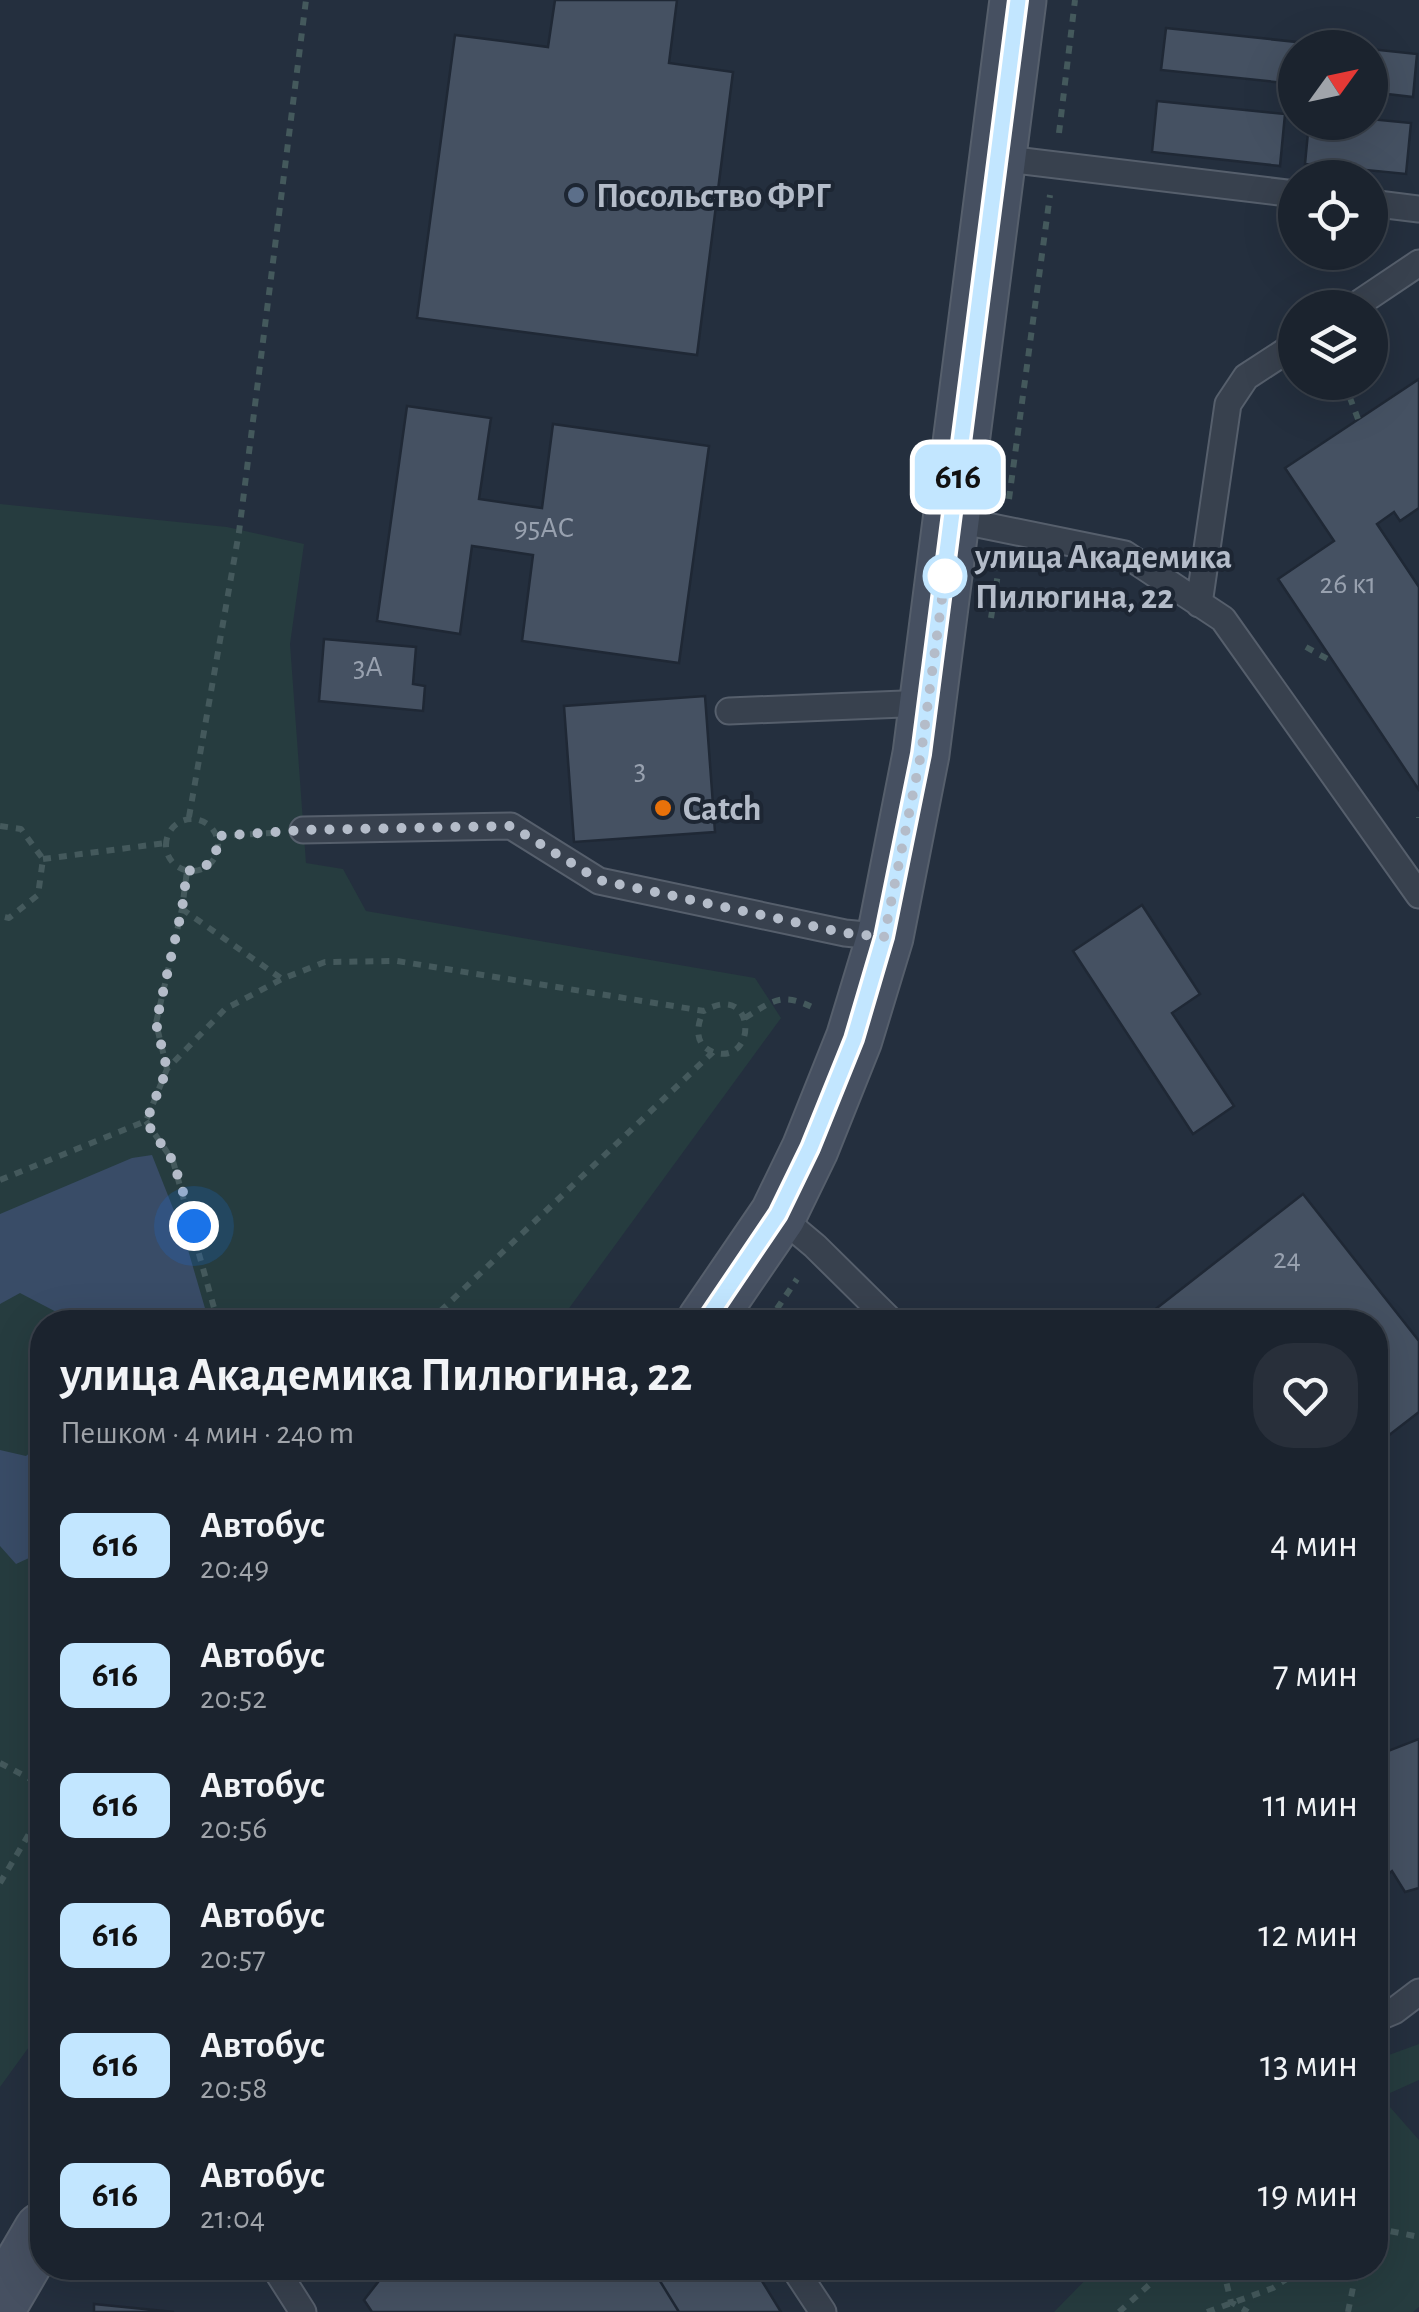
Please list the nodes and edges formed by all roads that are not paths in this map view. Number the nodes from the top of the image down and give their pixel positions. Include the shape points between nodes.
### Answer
1 (1018, 0) edge
2 (998, 158) junction
3 (1278, 192) edge
4 (1388, 205) edge
5 (1419, 209) edge
6 (1419, 264) edge
7 (1379, 290) edge
8 (1278, 355) edge
9 (953, 518) junction
10 (1199, 604) junction
11 (928, 703) junction
12 (729, 711) dead end
13 (303, 830) road end
14 (1419, 895) edge
15 (884, 937) junction
16 (778, 1214) junction
17 (713, 1310) edge
18 (880, 1310) edge
19 (1419, 1992) edge
20 (1388, 2014) edge
21 (30, 2252) edge
22 (283, 2280) edge
23 (802, 2280) edge
24 (0, 2303) edge
25 (304, 2312) edge
26 (822, 2312) edge

1 - 2 street
2 - 3 lane
2 - 9 street
4 - 5 lane
6 - 7 lane
8 - 10 lane via 1246,377 1228,404
9 - 10 lane via 1125,554
9 - 11 street
10 - 14 lane via 1223,619
11 - 12 lane
11 - 15 street
13 - 15 lane via 511,826 599,880
15 - 16 street via 854,1039
16 - 17 street
16 - 18 lane
19 - 20 lane
21 - 24 street
22 - 25 lane
23 - 26 lane

